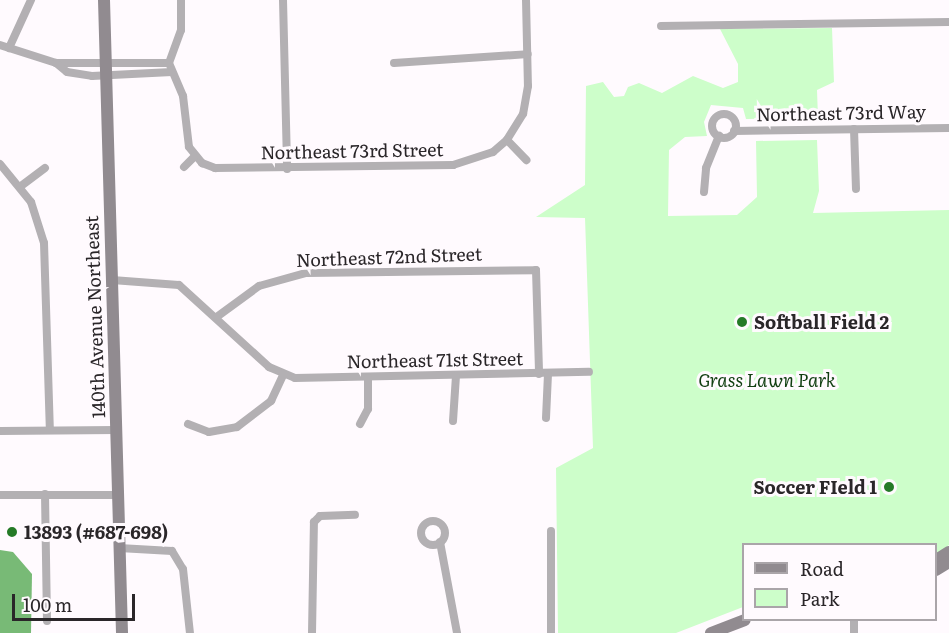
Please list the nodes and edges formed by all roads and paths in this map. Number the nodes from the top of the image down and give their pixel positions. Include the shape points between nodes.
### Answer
1 (31, 0) edge
2 (104, 0) edge
3 (181, 0) edge
4 (283, 0) edge
5 (526, 0) edge
6 (949, 22) edge
7 (661, 27) dead end
8 (4, 46) edge
9 (528, 54) junction
10 (106, 62) junction
11 (56, 63) junction
12 (394, 63) dead end
13 (170, 68) junction
14 (107, 75) junction
15 (949, 128) edge
16 (854, 129) junction
17 (734, 131) junction
18 (719, 136) junction
19 (507, 140) junction
20 (194, 157) junction
21 (526, 160) dead end
22 (0, 164) edge
23 (45, 168) dead end
24 (184, 168) dead end
25 (287, 169) junction
26 (21, 186) junction
27 (856, 189) dead end
28 (704, 192) dead end
29 (112, 280) junction
30 (218, 316) junction
31 (589, 372) dead end
32 (543, 374) junction
33 (283, 375) junction
34 (456, 376) junction
35 (368, 378) junction
36 (546, 418) dead end
37 (453, 421) dead end
38 (188, 424) dead end
39 (360, 424) dead end
40 (50, 430) junction
41 (116, 430) junction
42 (0, 431) edge
43 (45, 494) junction
44 (0, 495) edge
45 (118, 495) junction
46 (355, 515) dead end
47 (551, 531) dead end
48 (440, 542) dead end
49 (119, 548) junction
50 (47, 621) dead end
51 (743, 621) edge
52 (122, 633) edge
53 (190, 633) edge
54 (312, 633) edge
55 (457, 633) edge
56 (551, 633) edge
57 (711, 633) edge

1 - 8 street
2 - 10 main road, 140th Avenue Northeast
3 - 13 street via 182,30
4 - 25 street
5 - 9 street
6 - 7 street
8 - 11 street
9 - 12 street
9 - 19 street via 526,101
10 - 11 street
10 - 13 street
10 - 14 main road, 140th Avenue Northeast
11 - 14 street via 80,75
13 - 14 street
13 - 20 street via 183,96 184,134
14 - 29 main road, 140th Avenue Northeast
15 - 16 street, Northeast 73rd Way
16 - 17 street, Northeast 73rd Way
16 - 27 street
17 - 18 street, Northeast 73rd Way
17 - 18 street via 733,118 719,115 712,124
18 - 28 street via 706,168
19 - 21 street
19 - 25 street, Northeast 73rd Street via 493,152 453,165
20 - 24 street
20 - 25 street, Northeast 73rd Street via 221,169
22 - 26 street
23 - 26 street
26 - 40 street via 44,243
29 - 30 street via 179,285
29 - 41 main road, 140th Avenue Northeast
30 - 32 street, Northeast 72nd Street via 259,286 306,273 536,270
30 - 33 street via 250,352
31 - 32 street, Northeast 71st Street
32 - 34 street, Northeast 71st Street
32 - 36 street
33 - 35 street, Northeast 71st Street
33 - 38 street via 272,401 244,424 209,432
34 - 35 street, Northeast 71st Street
34 - 37 street
35 - 39 street via 368,409
40 - 41 street
40 - 42 street
41 - 45 main road, 140th Avenue Northeast
43 - 44 street
43 - 45 street
43 - 50 street
45 - 49 main road, 140th Avenue Northeast
46 - 54 street via 320,516 314,522
47 - 56 street
48 - 55 street
49 - 52 main road, 140th Avenue Northeast
49 - 53 street via 172,551 183,569
51 - 57 main road

